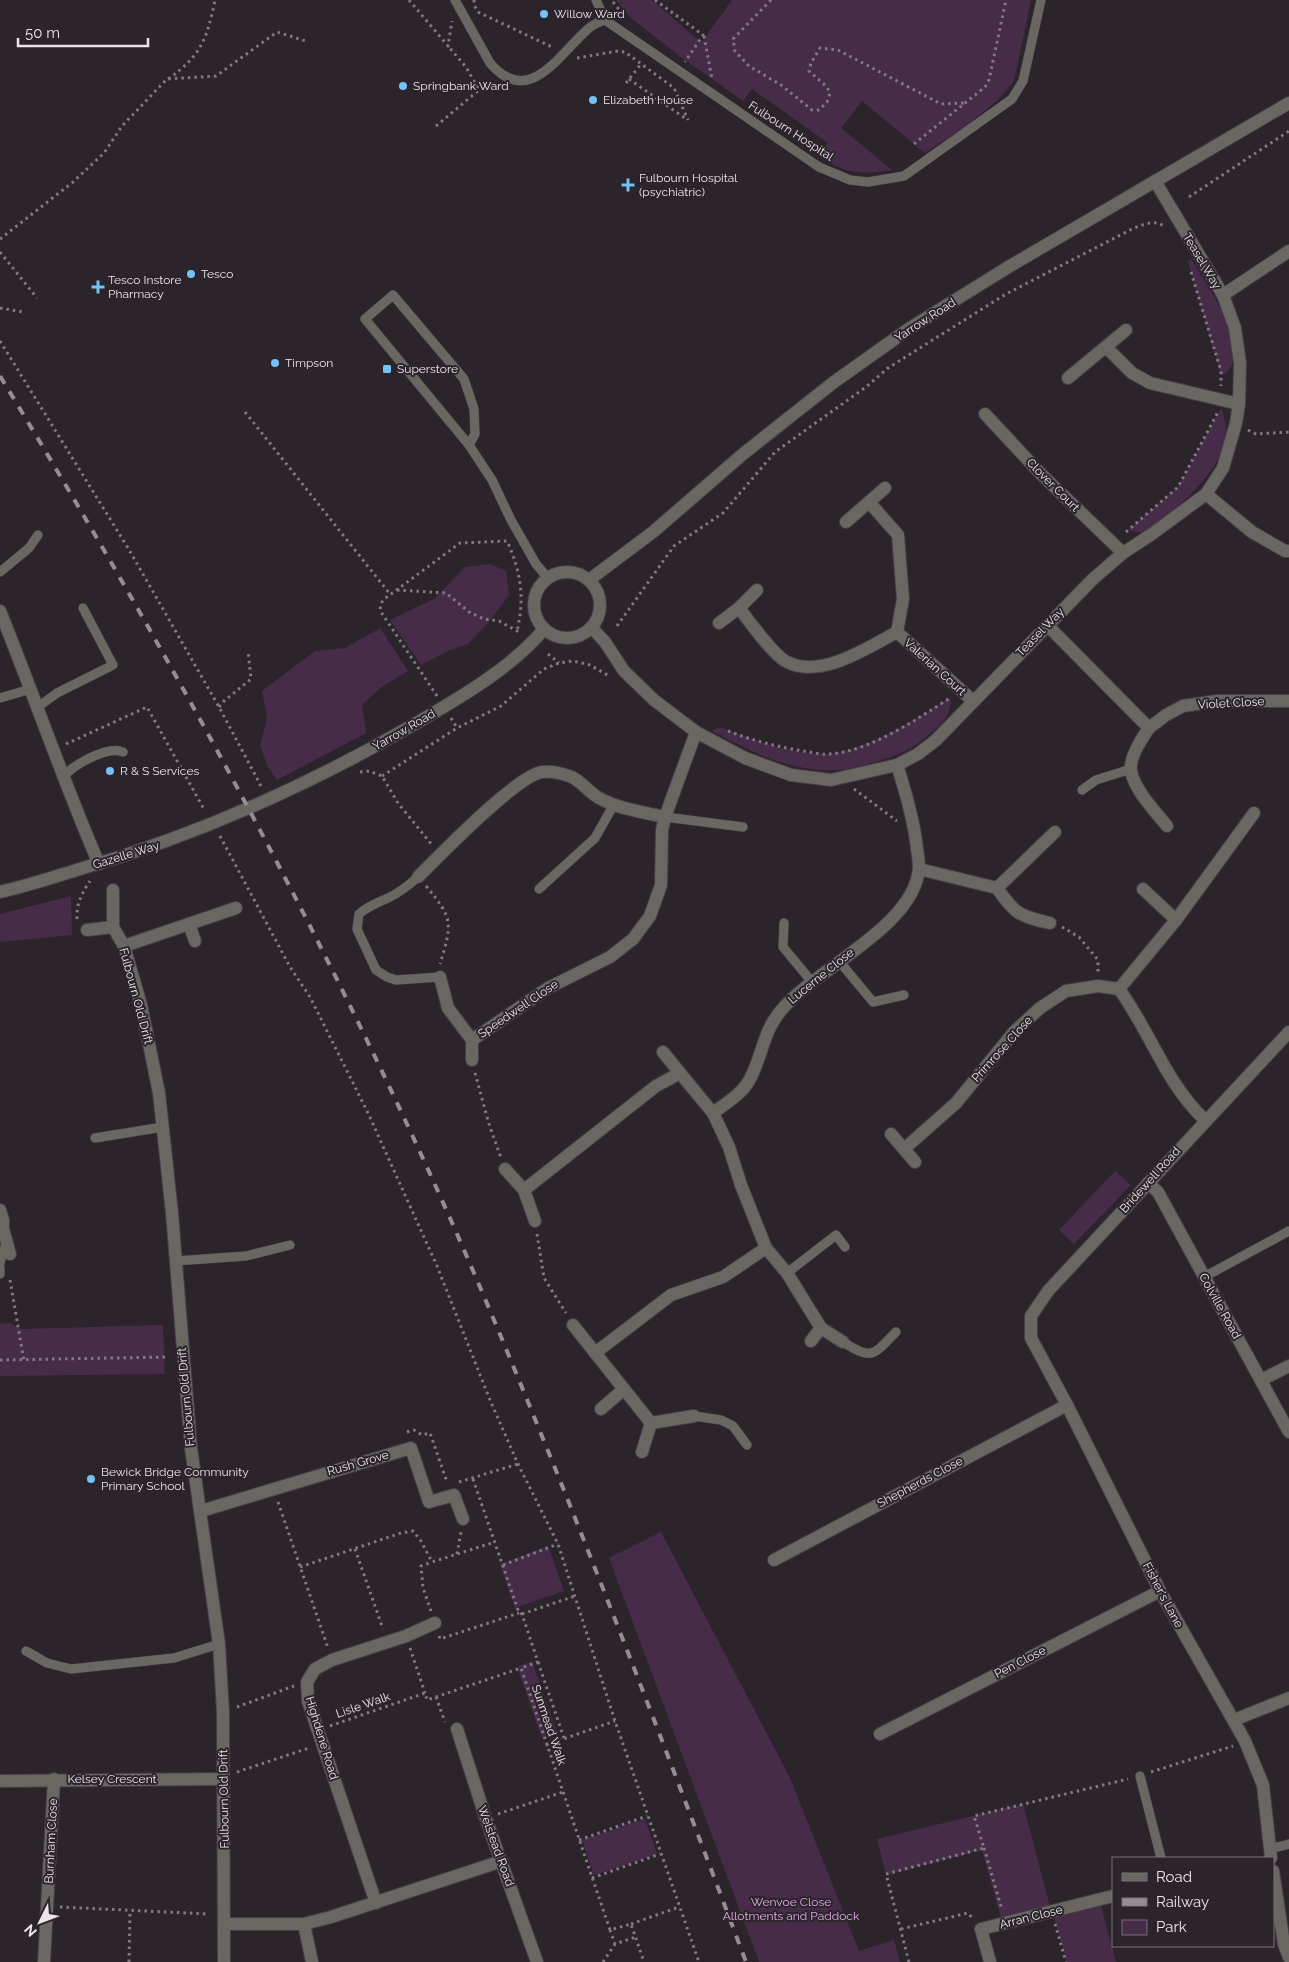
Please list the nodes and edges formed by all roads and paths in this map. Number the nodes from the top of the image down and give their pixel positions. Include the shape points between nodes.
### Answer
1 (215, 0) edge
2 (409, 0) edge
3 (455, 0) edge
4 (474, 0) edge
5 (596, 0) edge
6 (655, 0) edge
7 (771, 0) edge
8 (1006, 0) edge
9 (1041, 0) edge
10 (452, 18) dead end
11 (605, 20) junction
12 (704, 35) junction
13 (306, 41) dead end
14 (448, 46) junction
15 (554, 48) dead end
16 (644, 59) dead end
17 (570, 63) dead end
18 (685, 63) dead end
19 (641, 64) junction
20 (629, 79) junction
21 (167, 80) junction
22 (712, 82) dead end
23 (626, 83) dead end
24 (966, 103) junction
25 (1289, 103) edge
26 (436, 126) dead end
27 (1289, 131) edge
28 (914, 144) dead end
29 (1155, 182) junction
30 (1189, 197) dead end
31 (1159, 222) dead end
32 (0, 239) edge
33 (1289, 251) edge
34 (0, 252) edge
35 (1223, 295) junction
36 (37, 298) dead end
37 (0, 308) edge
38 (23, 312) dead end
39 (1126, 330) dead end
40 (0, 341) edge
41 (1106, 347) junction
42 (1068, 378) dead end
43 (1239, 404) junction
44 (245, 412) dead end
45 (986, 414) dead end
46 (1236, 423) junction
47 (1289, 432) edge
48 (469, 445) junction
49 (885, 488) dead end
50 (1206, 494) junction
51 (869, 502) junction
52 (846, 522) dead end
53 (38, 535) dead end
54 (1289, 551) edge
55 (1123, 553) junction
56 (0, 572) edge
57 (548, 578) junction
58 (589, 580) junction
59 (396, 590) junction
60 (757, 590) dead end
61 (390, 594) junction
62 (83, 608) dead end
63 (739, 608) junction
64 (0, 614) edge
65 (719, 623) dead end
66 (1046, 625) junction
67 (617, 626) dead end
68 (592, 628) junction
69 (544, 629) junction
70 (897, 632) junction
71 (248, 651) dead end
72 (548, 654) dead end
73 (558, 663) junction
74 (613, 678) dead end
75 (31, 689) junction
76 (960, 689) junction
77 (0, 698) edge
78 (973, 701) junction
79 (1289, 701) edge
80 (38, 707) junction
81 (219, 707) junction
82 (445, 707) junction
83 (457, 728) junction
84 (720, 728) dead end
85 (1149, 728) junction
86 (696, 732) junction
87 (53, 750) junction
88 (124, 752) dead end
89 (897, 765) junction
90 (1131, 770) junction
91 (63, 777) junction
92 (1082, 790) dead end
93 (268, 800) junction
94 (613, 806) junction
95 (250, 809) joint
96 (1254, 813) dead end
97 (665, 817) junction
98 (212, 825) junction
99 (1167, 826) dead end
100 (743, 827) dead end
101 (1055, 832) dead end
102 (441, 854) junction
103 (99, 864) junction
104 (919, 869) junction
105 (418, 877) junction
106 (996, 888) junction
107 (539, 889) dead end
108 (113, 890) dead end
109 (1143, 890) dead end
110 (0, 892) edge
111 (236, 908) dead end
112 (1176, 920) junction
113 (784, 923) dead end
114 (1050, 923) joint
115 (190, 924) junction
116 (113, 927) junction
117 (88, 930) joint
118 (195, 941) dead end
119 (124, 946) junction
120 (839, 961) junction
121 (440, 977) junction
122 (812, 982) junction
123 (1098, 986) junction
124 (1118, 989) junction
125 (904, 995) dead end
126 (1289, 1032) edge
127 (472, 1040) junction
128 (663, 1052) dead end
129 (472, 1060) joint
130 (680, 1073) junction
131 (713, 1113) junction
132 (1205, 1120) junction
133 (163, 1128) junction
134 (891, 1134) dead end
135 (95, 1138) dead end
136 (904, 1149) junction
137 (915, 1162) dead end
138 (505, 1169) joint
139 (1148, 1183) junction
140 (524, 1190) junction
141 (0, 1210) edge
142 (535, 1221) joint
143 (2, 1229) edge
144 (1289, 1231) edge
145 (290, 1245) dead end
146 (845, 1247) dead end
147 (766, 1248) junction
148 (9, 1249) junction
149 (175, 1261) junction
150 (0, 1263) edge
151 (0, 1268) edge
152 (787, 1273) junction
153 (0, 1274) edge
154 (1204, 1277) junction
155 (573, 1325) joint
156 (821, 1328) junction
157 (896, 1332) dead end
158 (1031, 1338) joint
159 (811, 1341) dead end
160 (843, 1342) joint
161 (595, 1353) junction
162 (182, 1357) junction
163 (0, 1360) edge
164 (24, 1361) junction
165 (1289, 1366) edge
166 (1261, 1380) junction
167 (624, 1389) junction
168 (1067, 1405) junction
169 (601, 1408) dead end
170 (694, 1416) joint
171 (651, 1423) junction
172 (1289, 1432) edge
173 (747, 1445) dead end
174 (642, 1452) dead end
175 (518, 1464) junction
176 (273, 1488) junction
177 (200, 1511) junction
178 (463, 1519) joint
179 (495, 1542) junction
180 (558, 1544) junction
181 (355, 1549) junction
182 (457, 1554) junction
183 (774, 1560) dead end
184 (432, 1562) junction
185 (503, 1565) junction
186 (300, 1567) junction
187 (1160, 1591) junction
188 (575, 1596) junction
189 (520, 1614) junction
190 (436, 1623) junction
191 (406, 1636) junction
192 (387, 1642) junction
193 (219, 1644) junction
194 (26, 1651) dead end
195 (332, 1660) junction
196 (538, 1662) junction
197 (521, 1668) junction
198 (307, 1682) junction
199 (425, 1693) junction
200 (436, 1697) junction
201 (1289, 1698) edge
202 (223, 1712) junction
203 (1234, 1720) junction
204 (615, 1721) junction
205 (457, 1729) joint
206 (317, 1730) junction
207 (880, 1734) dead end
208 (564, 1738) junction
209 (1246, 1742) junction
210 (546, 1745) junction
211 (223, 1776) junction
212 (1140, 1776) junction
213 (54, 1780) junction
214 (0, 1781) edge
215 (563, 1792) junction
216 (647, 1816) junction
217 (486, 1818) junction
218 (579, 1840) junction
219 (1289, 1844) edge
220 (984, 1848) junction
221 (1270, 1853) edge
222 (660, 1854) junction
223 (1161, 1857) edge
224 (502, 1861) junction
225 (592, 1878) junction
226 (1274, 1878) edge
227 (1112, 1896) edge
228 (376, 1902) junction
229 (47, 1907) junction
230 (679, 1907) junction
231 (130, 1911) junction
232 (1052, 1912) junction
233 (225, 1919) junction
234 (1005, 1923) junction
235 (304, 1924) junction
236 (631, 1924) junction
237 (901, 1929) junction
238 (981, 1929) junction
239 (610, 1930) junction
240 (636, 1938) junction
241 (615, 1944) junction
242 (1289, 1956) edge
243 (44, 1962) edge
244 (129, 1962) edge
245 (224, 1962) edge
246 (312, 1962) edge
247 (537, 1962) edge
248 (603, 1962) edge
249 (644, 1962) edge
250 (699, 1962) edge
251 (909, 1962) edge
252 (990, 1962) edge
253 (1066, 1962) edge

1 - 21 path via 204,43 191,60
2 - 14 path
3 - 11 lane via 490,62 512,80 532,79 543,74 590,27
4 - 15 path via 478,12
5 - 11 lane
6 - 12 path
7 - 24 path via 733,39 735,51 749,66 781,85 812,110 819,110 830,94 828,87 809,71 810,63 820,48 838,50 941,104
8 - 24 path via 989,80
9 - 11 lane, Fulbourn Hospital via 1023,81 1012,99 904,176 868,182 850,180 819,167
10 - 14 path
12 - 18 path
12 - 22 path
13 - 21 path via 277,32 216,76
14 - 26 path via 466,67 479,90
16 - 19 path
17 - 19 path via 576,58 618,51 625,52
19 - 20 path
19 - 20 path via 674,88 688,120
20 - 23 path
21 - 32 path via 122,126 104,153 73,182
24 - 28 path
25 - 29 street, Yarrow Road
27 - 30 path
29 - 35 street, Teasel Way
29 - 58 street, Yarrow Road via 910,328 841,377 743,454 659,527
31 - 67 path, Yarrow Road via 1134,228 1006,294 888,368 775,452 723,513 674,546
33 - 35 street
34 - 36 path
35 - 43 street, Teasel Way via 1235,328 1240,363
37 - 38 path
39 - 41 street
40 - 81 path via 128,548
41 - 42 street
41 - 43 street via 1132,373 1150,383
43 - 46 street, Teasel Way
44 - 61 path
45 - 55 street, Clover Court via 1041,474
46 - 47 path via 1256,434
46 - 50 street, Teasel Way via 1223,468
48 - 48 lane via 475,434 474,409 464,379 393,295 365,318
48 - 57 lane via 492,480 536,564
49 - 51 street
50 - 54 street via 1252,532
50 - 55 street, Teasel Way
51 - 52 street
51 - 70 street, Valerian Court via 898,535 903,599
53 - 56 lane
55 - 66 street, Teasel Way
57 - 58 street via 574,572
57 - 69 street via 534,598 535,615
58 - 68 street via 596,586 601,604
59 - 59 path via 460,543 507,541 521,580 517,631 469,612 446,593
59 - 61 path
60 - 63 street
61 - 82 path via 380,606 381,612
62 - 80 lane via 113,665 56,693
63 - 65 street
63 - 70 street, Valerian Court via 786,662 810,668 833,663
64 - 75 street
66 - 78 street, Teasel Way
66 - 85 street
68 - 69 street via 573,638 552,635
68 - 86 street, Teasel Way via 624,671 654,700
69 - 82 street, Yarrow Road via 506,665
70 - 76 street, Valerian Court
71 - 81 path via 251,679
72 - 73 path
73 - 74 path via 573,661 590,665
73 - 83 path, Yarrow Road via 544,669 501,706
75 - 77 lane
75 - 80 street
76 - 78 street, Valerian Court
76 - 84 path via 929,712 884,737 857,748 828,754 794,750
78 - 89 street, Teasel Way via 936,740
79 - 85 street, Violet Close via 1183,706
80 - 87 street
81 - 93 path
82 - 83 path
82 - 93 street, Yarrow Road via 350,761
83 - 102 path, Yarrow Road via 382,776 398,803
85 - 90 street, Violet Close via 1137,745
86 - 89 street, Teasel Way via 745,758 791,775 831,780
86 - 97 street, Speedwell Close
87 - 91 street
87 - 98 path via 147,707
88 - 91 lane via 119,750 96,756
89 - 104 street, Lucerne Close via 914,822
90 - 92 lane via 1096,780
90 - 99 street via 1142,795
91 - 103 street
93 - 95 street, Yarrow Road
94 - 97 street
94 - 102 street via 571,776 541,772 526,779 500,800
94 - 107 lane via 596,838
95 - 98 street, Gazelle Way
96 - 112 street
97 - 100 lane
97 - 127 street, Speedwell Close via 661,884 650,916 633,939 610,957 548,988
98 - 103 street, Gazelle Way
98 - 175 path via 290,967 310,997 368,1113 437,1266
101 - 106 street
102 - 105 street
103 - 110 street, Gazelle Way
103 - 117 path via 82,893 77,909 78,922
104 - 106 street
104 - 120 street, Lucerne Close via 910,896 889,923
105 - 121 path via 443,906 450,929 440,964
105 - 121 lane via 389,898 368,906 359,914 357,930 376,970 387,977 396,980
106 - 114 street via 1011,908 1028,918
108 - 116 street
109 - 112 street
111 - 115 street
112 - 124 street
113 - 122 lane via 783,947
114 - 123 path via 1079,937 1098,960
115 - 118 street
115 - 119 street
116 - 117 street
116 - 119 street, Fulbourn Old Drift
119 - 133 street, Fulbourn Old Drift via 159,1093
120 - 122 street, Lucerne Close
120 - 125 lane via 873,1002
121 - 127 street, Speedwell Close via 448,1008
122 - 131 street, Lucerne Close via 784,1006 770,1026 751,1078 736,1096
123 - 124 street, Primrose Close
123 - 136 street, Primrose Close via 1066,991 1040,1008 1014,1032 956,1103
124 - 132 street via 1134,1010 1178,1090
126 - 132 street, Bridewell Road
127 - 129 street, Speedwell Close
128 - 130 street
129 - 138 path
130 - 131 street
130 - 140 street via 656,1086
131 - 147 street
132 - 139 street, Bridewell Road
133 - 135 lane
133 - 149 street, Fulbourn Old Drift
134 - 136 street
136 - 137 street
138 - 140 street
139 - 154 street, Colville Road via 1158,1192
139 - 158 street, Bridewell Road via 1048,1291 1031,1316
140 - 142 street
141 - 143 street
142 - 155 path via 544,1278
143 - 148 street
144 - 154 lane
145 - 149 lane via 246,1256
146 - 152 lane via 836,1235
147 - 152 street
147 - 161 street via 723,1277 671,1295
148 - 150 lane via 3,1251
148 - 164 path via 7,1264
149 - 162 street, Fulbourn Old Drift
151 - 153 lane
152 - 156 street
154 - 166 street, Colville Road
155 - 161 street
156 - 159 street
156 - 160 street
157 - 160 lane via 876,1352 861,1354
158 - 168 street, Fisher's Lane
161 - 167 street
162 - 164 path
162 - 177 street, Fulbourn Old Drift
163 - 164 path
165 - 166 street
166 - 172 street, Colville Road
167 - 169 street
167 - 171 street
168 - 183 street, Shepherds Close
168 - 187 street, Fisher's Lane
170 - 171 street
170 - 173 lane via 714,1418 733,1426
171 - 174 street
175 - 179 path via 474,1479
175 - 180 path
176 - 177 street, Rush Grove
176 - 178 street, Rush Grove via 411,1448 428,1502 454,1494
176 - 186 path
177 - 193 street, Fulbourn Old Drift
178 - 182 path
179 - 182 path
179 - 185 path
180 - 185 path
180 - 188 path
181 - 184 path via 413,1531
181 - 186 path
181 - 192 path
182 - 184 path
184 - 190 path via 421,1566 424,1588
185 - 189 path
186 - 195 path
187 - 203 street, Fisher's Lane
187 - 207 street, Pen Close
188 - 189 path
188 - 204 path
189 - 190 path via 440,1639
189 - 196 path
190 - 191 street, Highdene Road
191 - 192 street, Highdene Road
191 - 199 path
192 - 195 street, Highdene Road
193 - 194 lane via 174,1658 71,1669 46,1663
193 - 202 street, Fulbourn Old Drift
195 - 198 street, Highdene Road via 315,1669
196 - 197 path
196 - 208 path
197 - 200 path
197 - 210 path, Sunmead Walk
198 - 202 path
198 - 206 street, Highdene Road via 308,1701
199 - 200 path via 427,1700
199 - 206 path, Lisle Walk
200 - 205 path via 448,1732
201 - 203 street
202 - 211 street, Fulbourn Old Drift
203 - 209 street, Fisher's Lane
204 - 208 path
204 - 216 path
205 - 217 street, Welstead Road
206 - 211 path via 309,1732 314,1746
206 - 228 street, Highdene Road
208 - 210 path
209 - 212 path
209 - 221 street, Fisher's Lane via 1263,1785
210 - 215 path, Sunmead Walk
211 - 213 street, Kelsey Crescent
211 - 233 street, Fulbourn Old Drift
212 - 220 path via 974,1816
212 - 223 lane
213 - 214 street, Kelsey Crescent
213 - 229 street, Burnham Close
215 - 217 path
215 - 218 path, Sunmead Walk
216 - 218 path
216 - 222 path
217 - 224 street, Welstead Road
218 - 225 path, Sunmead Walk
219 - 221 lane
220 - 234 path
220 - 237 path via 886,1874
222 - 225 path
222 - 230 path
224 - 228 street
224 - 247 street, Welstead Road
225 - 239 path, Sunmead Walk
226 - 242 street via 1284,1944
227 - 232 street, Arran Close
228 - 235 street
229 - 231 path
229 - 243 street, Burnham Close
230 - 236 path
230 - 250 path
231 - 233 path
231 - 244 path
232 - 234 street, Arran Close
232 - 253 path
233 - 235 street
233 - 245 street, Fulbourn Old Drift
234 - 238 street, Arran Close
235 - 246 street
236 - 239 path
236 - 240 path
237 - 238 path via 968,1913
237 - 251 path
238 - 252 street
239 - 241 path, Sunmead Walk
240 - 241 path
240 - 249 path
241 - 248 path

